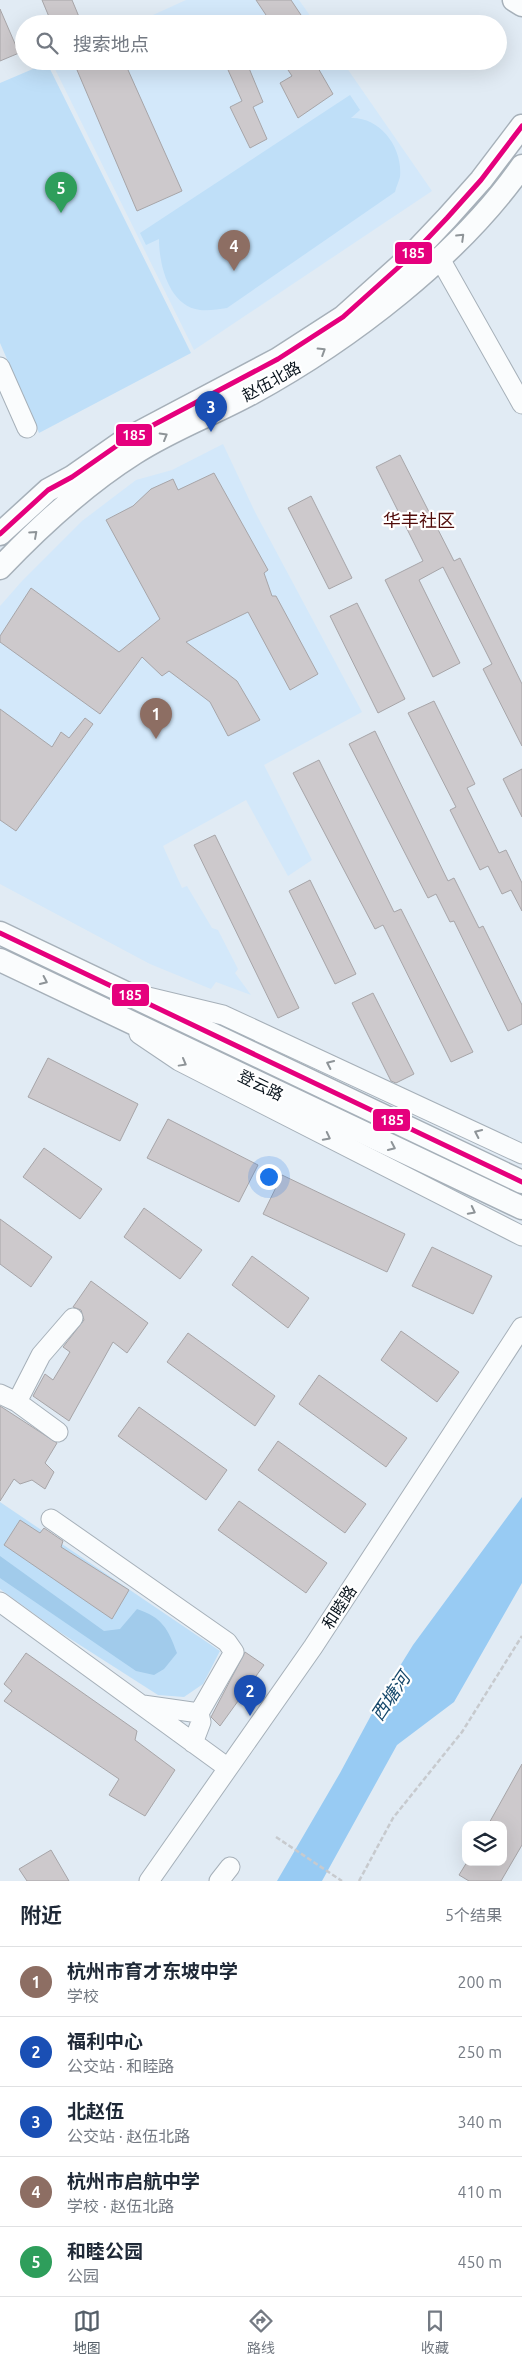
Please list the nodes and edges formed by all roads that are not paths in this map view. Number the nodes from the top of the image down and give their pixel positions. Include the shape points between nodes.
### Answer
1 (514, 0) edge
2 (522, 5) edge
3 (522, 126) edge
4 (522, 166) edge
5 (439, 257) junction
6 (0, 367) edge
7 (522, 404) edge
8 (26, 428) dead end
9 (0, 534) edge
10 (0, 568) edge
11 (0, 933) edge
12 (0, 960) edge
13 (111, 988) junction
14 (99, 1006) junction
15 (522, 1154) edge
16 (522, 1182) edge
17 (522, 1208) edge
18 (522, 1236) edge
19 (72, 1318) dead end
20 (522, 1327) edge
21 (0, 1394) edge
22 (18, 1402) junction
23 (58, 1432) dead end
24 (51, 1519) dead end
25 (0, 1602) edge
26 (141, 1705) junction
27 (199, 1713) junction
28 (193, 1743) junction
29 (228, 1768) junction
30 (149, 1881) edge

1 - 2 main road
3 - 9 main road, 赵伍北路 via 447,218 411,256 343,317 278,359 124,440 48,490
5 -> 4 main road, 赵伍北路 via 464,236
5 - 7 street
10 -> 5 main road, 赵伍北路 via 32,534 113,468 180,427 251,394 330,346 372,315
6 - 8 street
11 - 13 main road, 登云路
12 -> 14 main road, 登云路
15 -> 13 street via 223,1015
13 - 16 main road, 登云路
14 -> 17 main road, 登云路
14 -> 18 street via 179,1062
19 - 22 street via 41,1355
20 - 29 street, 和睦路 via 313,1647
21 - 22 street
22 - 23 street
24 - 27 street via 227,1642 234,1652
25 - 26 street
26 - 27 street
26 - 28 street
27 - 28 street via 201,1722
28 - 29 street
29 - 30 street, 和睦路

